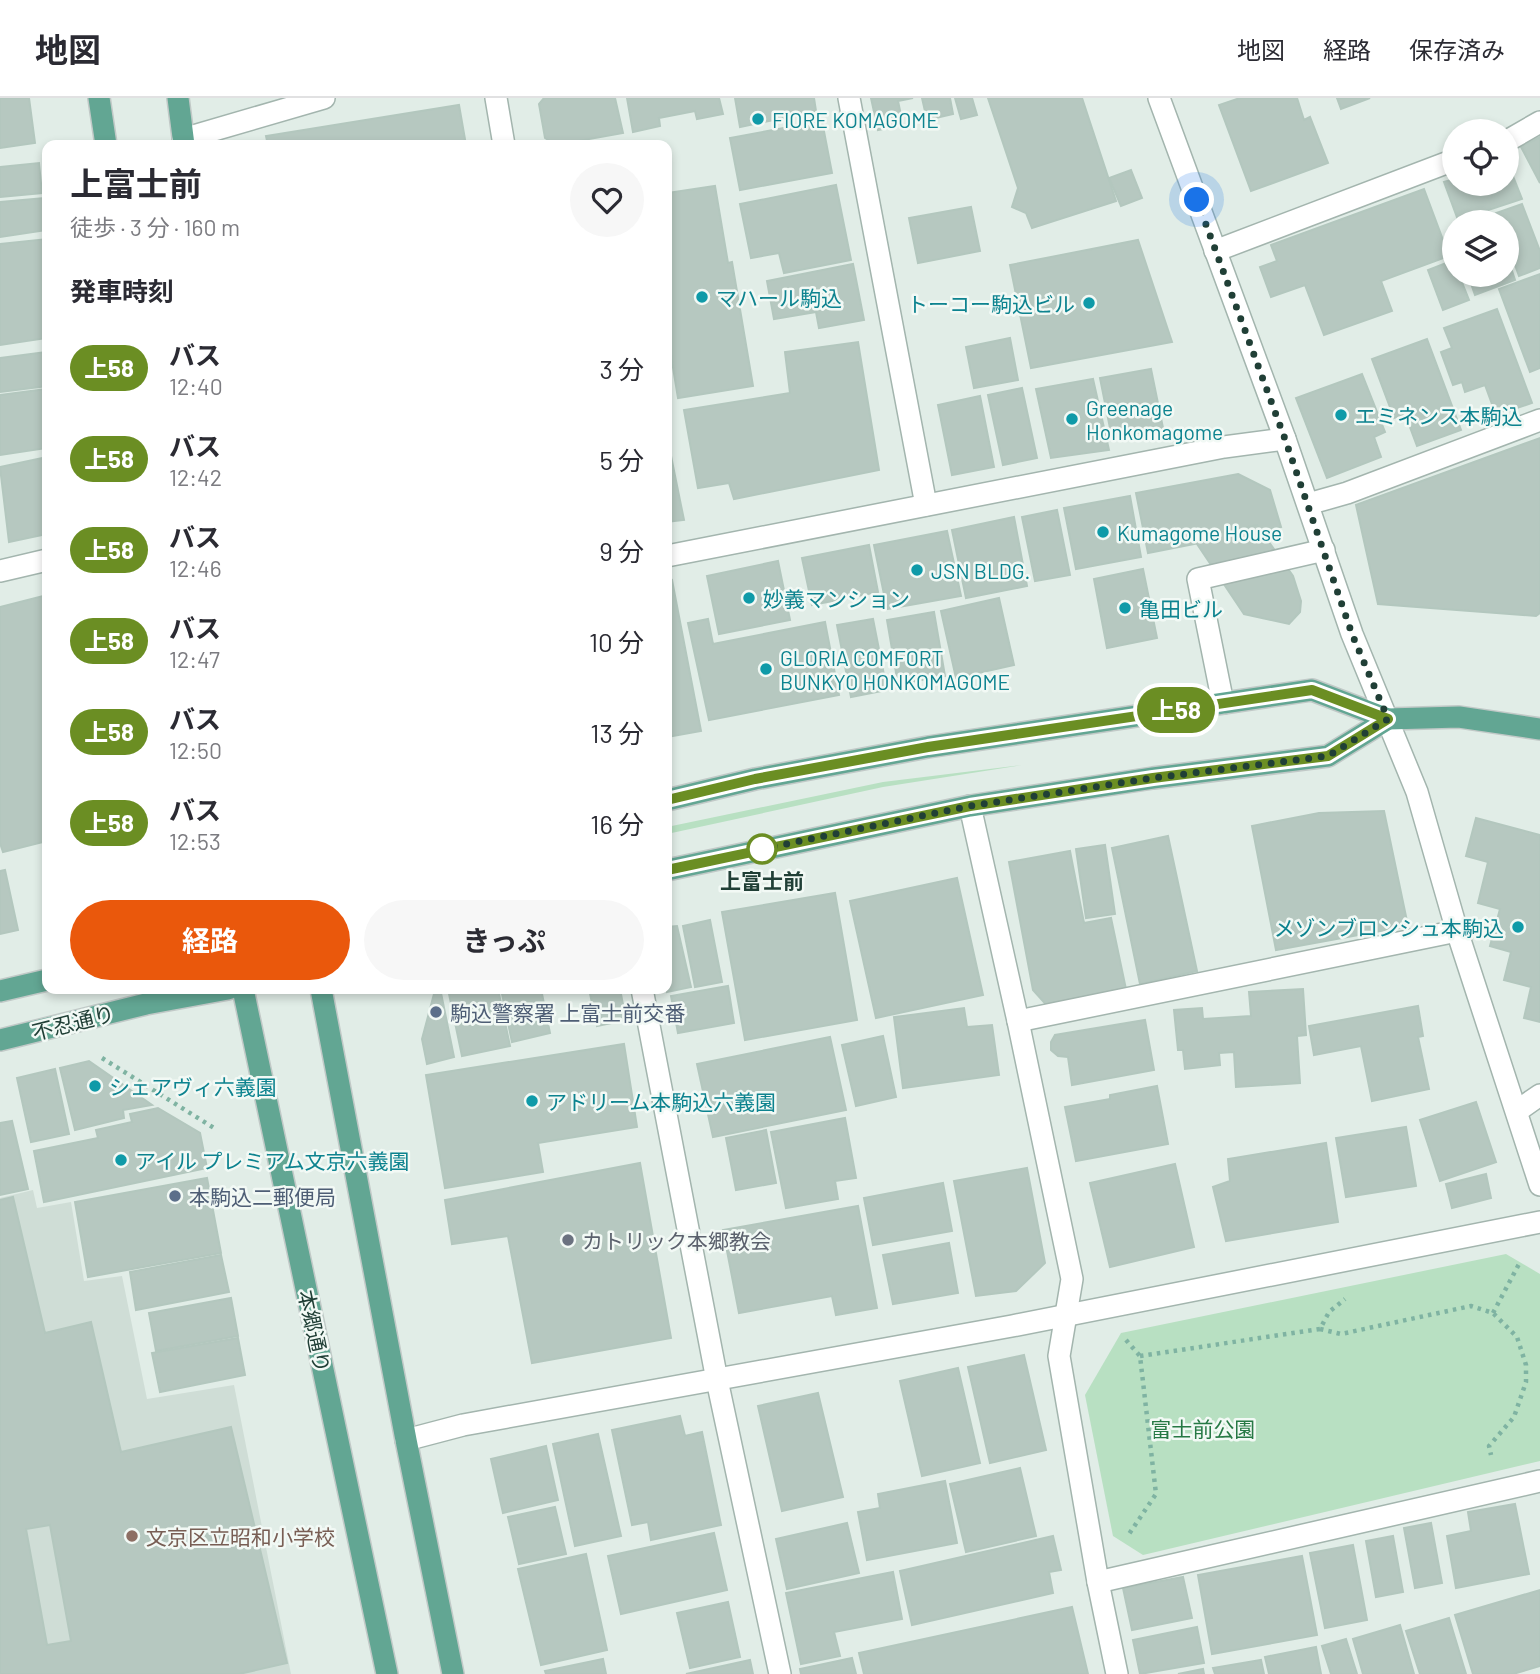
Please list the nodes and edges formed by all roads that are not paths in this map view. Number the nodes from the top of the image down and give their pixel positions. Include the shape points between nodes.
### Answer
1 (99, 98) edge
2 (177, 98) edge
3 (324, 98) edge
4 (496, 98) edge
5 (849, 98) edge
6 (1159, 98) edge
7 (1540, 122) edge
8 (1519, 134) edge
9 (105, 140) edge
10 (184, 140) edge
11 (190, 140) edge
12 (503, 140) edge
13 (1442, 165) edge
14 (1215, 251) junction
15 (1540, 420) edge
16 (1285, 439) junction
17 (1308, 504) junction
18 (926, 505) junction
19 (1324, 550) junction
20 (672, 555) edge
21 (42, 561) edge
22 (0, 571) edge
23 (1223, 703) junction
24 (1388, 719) junction
25 (1540, 729) edge
26 (672, 799) edge
27 (970, 806) junction
28 (672, 869) edge
29 (1457, 930) junction
30 (42, 981) edge
31 (0, 991) edge
32 (201, 994) edge
33 (244, 994) edge
34 (321, 994) edge
35 (643, 994) edge
36 (1018, 1021) junction
37 (0, 1040) edge
38 (1540, 1095) edge
39 (1517, 1111) junction
40 (1540, 1185) edge
41 (1540, 1222) edge
42 (1067, 1315) junction
43 (717, 1380) junction
44 (406, 1440) junction
45 (1540, 1481) edge
46 (1098, 1582) junction
47 (387, 1674) edge
48 (453, 1674) edge
49 (780, 1674) edge
50 (1117, 1674) edge

1 - 9 main road
2 - 10 main road
3 - 11 street
4 - 12 street
5 - 18 street
6 - 14 street
7 - 8 street
13 - 14 street
14 - 16 street
15 - 17 street
16 - 17 street
16 - 18 street
17 - 19 street
18 - 20 street
19 - 23 street via 1198,579
19 - 24 street via 1352,634
21 - 22 street
23 - 24 main road via 1312,690
23 - 26 main road via 928,747
24 - 25 main road via 1458,717
24 - 27 main road via 1328,756
24 - 29 street via 1417,792
27 - 28 main road
27 - 36 street
29 - 36 street
29 - 39 street
30 - 31 main road
32 - 37 main road, 不忍通り
33 - 47 main road, 本郷通り
34 - 44 main road
35 - 43 street
36 - 42 street via 1072,1279
38 - 39 street
39 - 40 street
41 - 42 street
42 - 43 street
42 - 46 street via 1059,1356
43 - 44 street
43 - 49 street
44 - 48 main road
45 - 46 street
46 - 50 street

